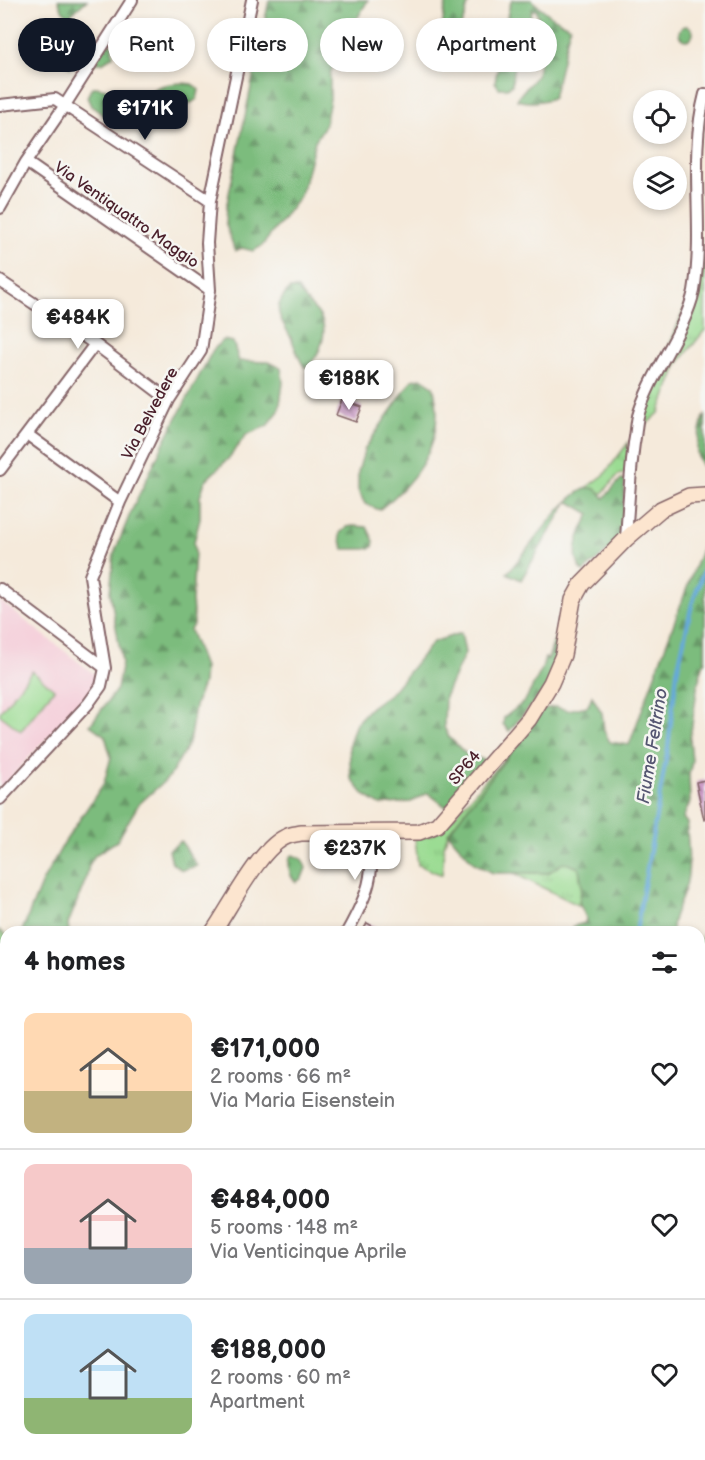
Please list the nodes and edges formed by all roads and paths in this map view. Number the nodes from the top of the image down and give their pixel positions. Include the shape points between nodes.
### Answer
1 (132, 0) edge
2 (252, 0) edge
3 (705, 94) edge
4 (0, 105) edge
5 (65, 105) junction
6 (26, 162) junction
7 (210, 201) junction
8 (0, 208) edge
9 (0, 281) edge
10 (210, 290) junction
11 (95, 344) junction
12 (169, 400) junction
13 (28, 435) junction
14 (0, 470) edge
15 (705, 495) edge
16 (120, 502) junction
17 (626, 539) junction
18 (0, 589) edge
19 (105, 668) junction
20 (0, 799) edge
21 (371, 833) junction
22 (217, 926) edge
23 (350, 926) edge

1 - 5 street
2 - 7 street, Via Belvedere
3 - 17 street via 700,113 699,246 693,291 686,315 656,371 638,417
4 - 5 street via 55,99
5 - 6 street
5 - 7 street
6 - 8 street
6 - 10 street, Via Ventiquattro Maggio
7 - 10 street, Via Belvedere
9 - 11 street
10 - 12 street, Via Belvedere via 201,351
11 - 12 street
11 - 13 street
12 - 16 street, Via Belvedere
13 - 14 street
13 - 16 street
15 - 17 street, SP64 via 689,496 661,509
16 - 19 street, Via Belvedere via 90,576
17 - 21 street, SP64 via 582,584 573,600 563,655 529,719 468,790 437,825 418,832
18 - 19 street
19 - 20 street via 101,686 88,704
21 - 22 street, SP64 via 286,836 252,870
21 - 23 street via 370,883

